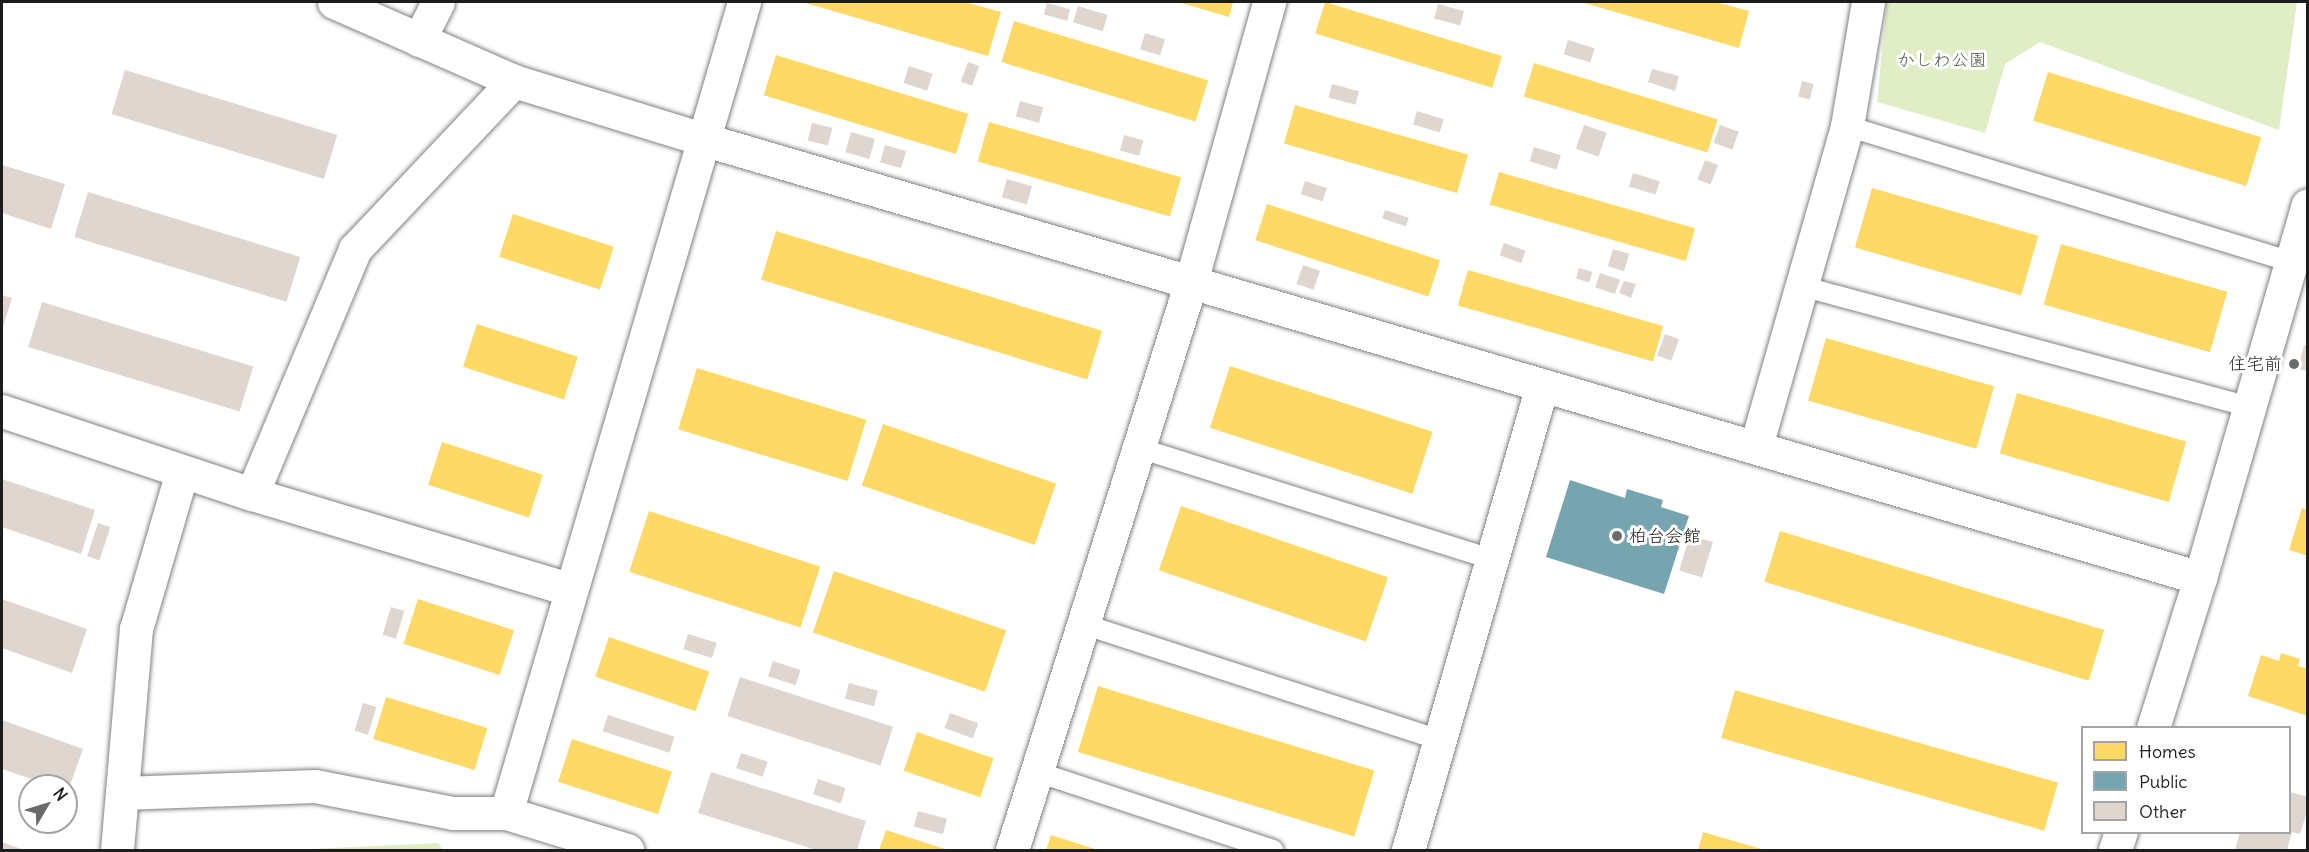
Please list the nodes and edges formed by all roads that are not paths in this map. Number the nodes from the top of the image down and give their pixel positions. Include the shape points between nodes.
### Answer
1 (334, 2) edge
2 (438, 2) edge
3 (744, 2) edge
4 (1269, 2) edge
5 (1868, 2) edge
6 (419, 40) junction
7 (514, 81) junction
8 (1847, 126) junction
9 (702, 140) junction
10 (2307, 205) edge
11 (2291, 262) junction
12 (1191, 282) junction
13 (1801, 286) junction
14 (1542, 386) junction
15 (2248, 407) junction
16 (2, 411) edge
17 (1756, 446) junction
18 (1139, 448) junction
19 (182, 472) junction
20 (252, 494) junction
21 (1492, 559) junction
22 (2200, 578) junction
23 (569, 589) junction
24 (1083, 624) junction
25 (2154, 726) edge
26 (1440, 740) junction
27 (1037, 772) junction
28 (122, 794) junction
29 (506, 813) junction
30 (2120, 834) edge
31 (117, 850) edge
32 (627, 850) edge
33 (1012, 850) edge
34 (1273, 850) edge
35 (1408, 850) edge
36 (2115, 850) edge

1 - 6 street
2 - 6 street
3 - 9 street
4 - 12 street
5 - 8 street
6 - 7 street
7 - 9 street
7 - 20 street via 355,249
8 - 11 lane
8 - 13 street
9 - 12 street
9 - 23 street
10 - 11 street
11 - 15 street
12 - 14 street
12 - 18 street
13 - 15 lane
13 - 17 street
14 - 17 street
14 - 21 street
15 - 22 street
16 - 19 street
17 - 22 street
18 - 21 lane
18 - 24 street
19 - 20 street
19 - 28 street via 136,629
20 - 23 street
21 - 26 street
22 - 25 street
23 - 29 street
24 - 26 lane
24 - 27 street
26 - 35 street
27 - 33 street
27 - 34 lane
28 - 29 street via 315,786 453,813
28 - 31 street
29 - 32 street
30 - 36 street

